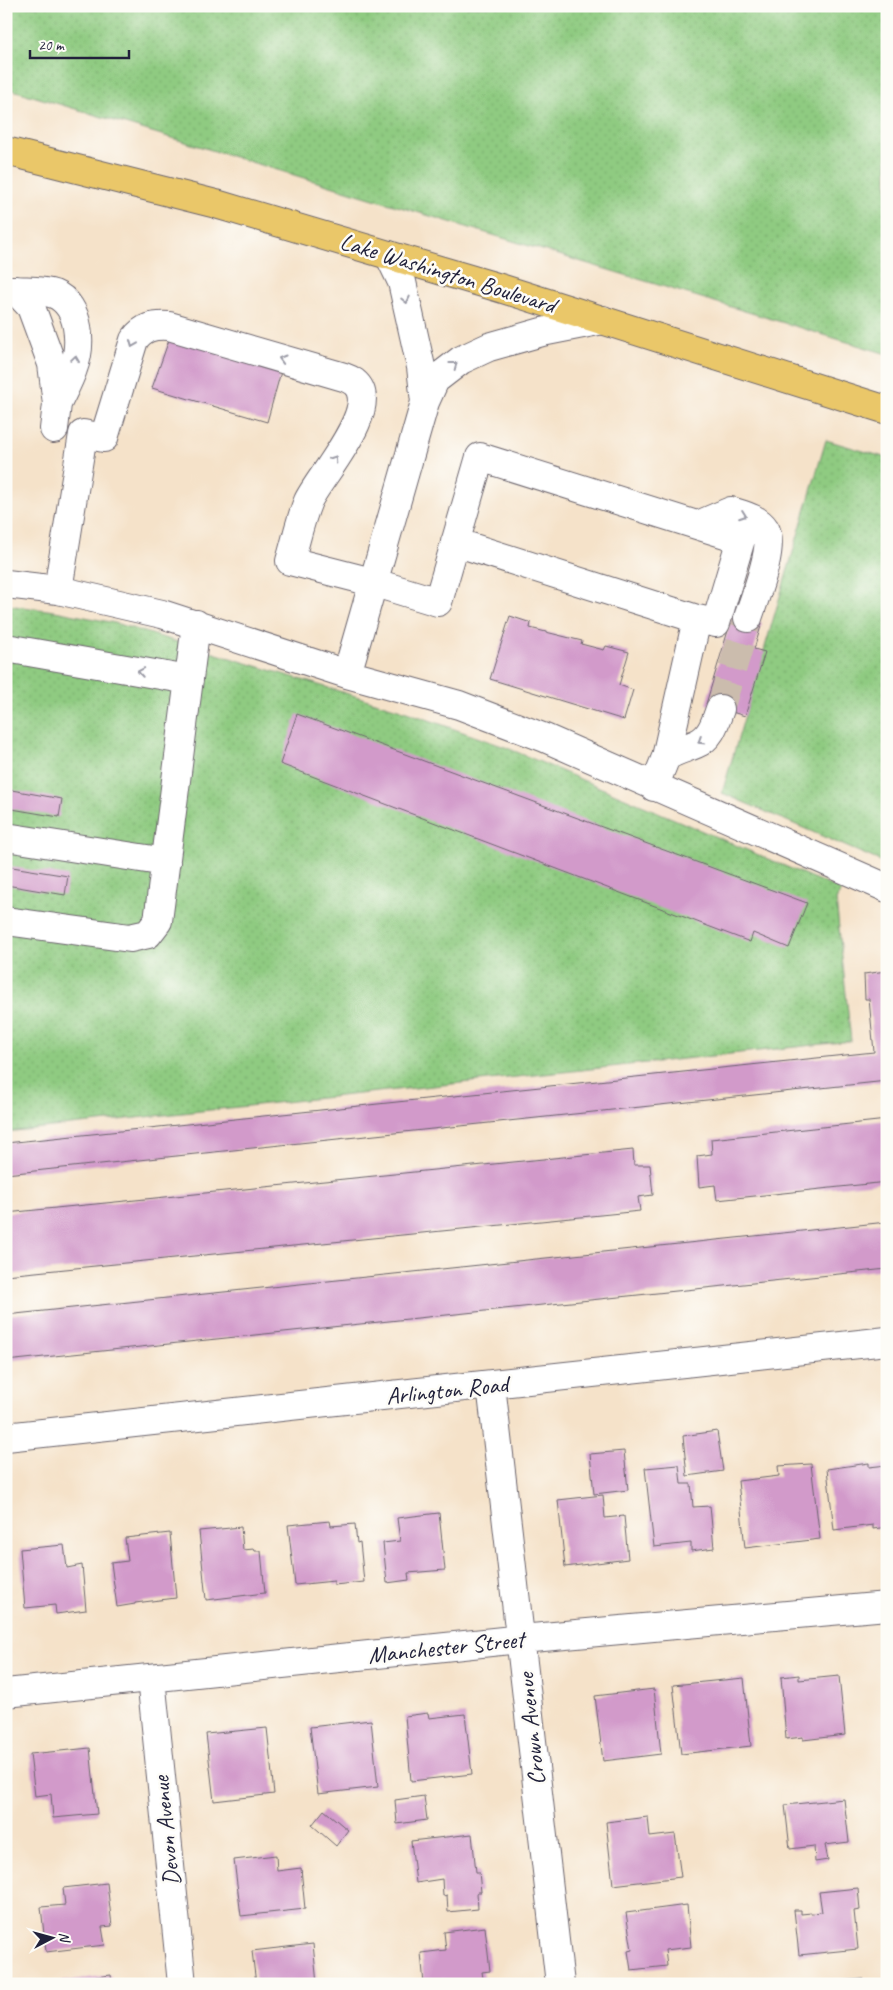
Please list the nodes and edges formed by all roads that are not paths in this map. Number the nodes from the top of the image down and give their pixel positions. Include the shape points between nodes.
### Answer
1 (6, 151) edge
2 (389, 255) junction
3 (11, 290) edge
4 (603, 320) junction
5 (425, 402) junction
6 (887, 410) edge
7 (698, 525) junction
8 (455, 542) junction
9 (372, 582) junction
10 (6, 584) edge
11 (58, 590) junction
12 (748, 618) tunnel mouth
13 (697, 619) junction
14 (196, 624) junction
15 (6, 648) edge
16 (347, 674) junction
17 (189, 680) junction
18 (720, 709) tunnel mouth
19 (666, 757) junction
20 (654, 787) junction
21 (6, 837) edge
22 (166, 862) junction
23 (887, 888) edge
24 (6, 921) edge
25 (887, 1341) edge
26 (491, 1385) junction
27 (6, 1437) edge
28 (887, 1606) edge
29 (521, 1639) junction
30 (150, 1678) junction
31 (6, 1693) edge
32 (182, 1984) edge
33 (560, 1984) edge

1 - 2 main road, Lake Washington Boulevard via 216,204
2 - 4 main road, Lake Washington Boulevard
2 -> 5 street via 402,282
3 -> 3 street via 31,307 52,364 56,417 74,367 77,323 71,307 53,294
5 -> 4 street via 435,380 489,347
4 - 6 main road, Lake Washington Boulevard
5 - 9 street
7 - 8 street via 480,457
7 -> 12 street via 731,511 756,520 765,528 769,538 767,554
7 - 13 street via 742,539 716,624
8 - 9 street via 438,602
8 - 13 street
9 -> 11 street via 290,560 308,500 362,410 361,394 355,383 344,377 169,326 156,325 146,328 134,340 104,438 84,434
9 - 16 street
10 - 11 street
11 - 14 street
13 - 19 street
14 - 16 street
14 - 17 street
17 -> 15 street
16 - 20 street via 459,705 545,738
17 - 22 street
18 -> 19 street via 708,736
19 - 20 street
20 - 23 street
21 - 22 street
22 - 24 street via 158,921 148,934 130,938
25 - 26 street, Arlington Road
26 - 27 street, Arlington Road
26 - 29 street, Crown Avenue
28 - 29 street, Manchester Street
29 - 30 street, Manchester Street
29 - 33 street, Crown Avenue
30 - 31 street, Manchester Street
30 - 32 street, Devon Avenue

